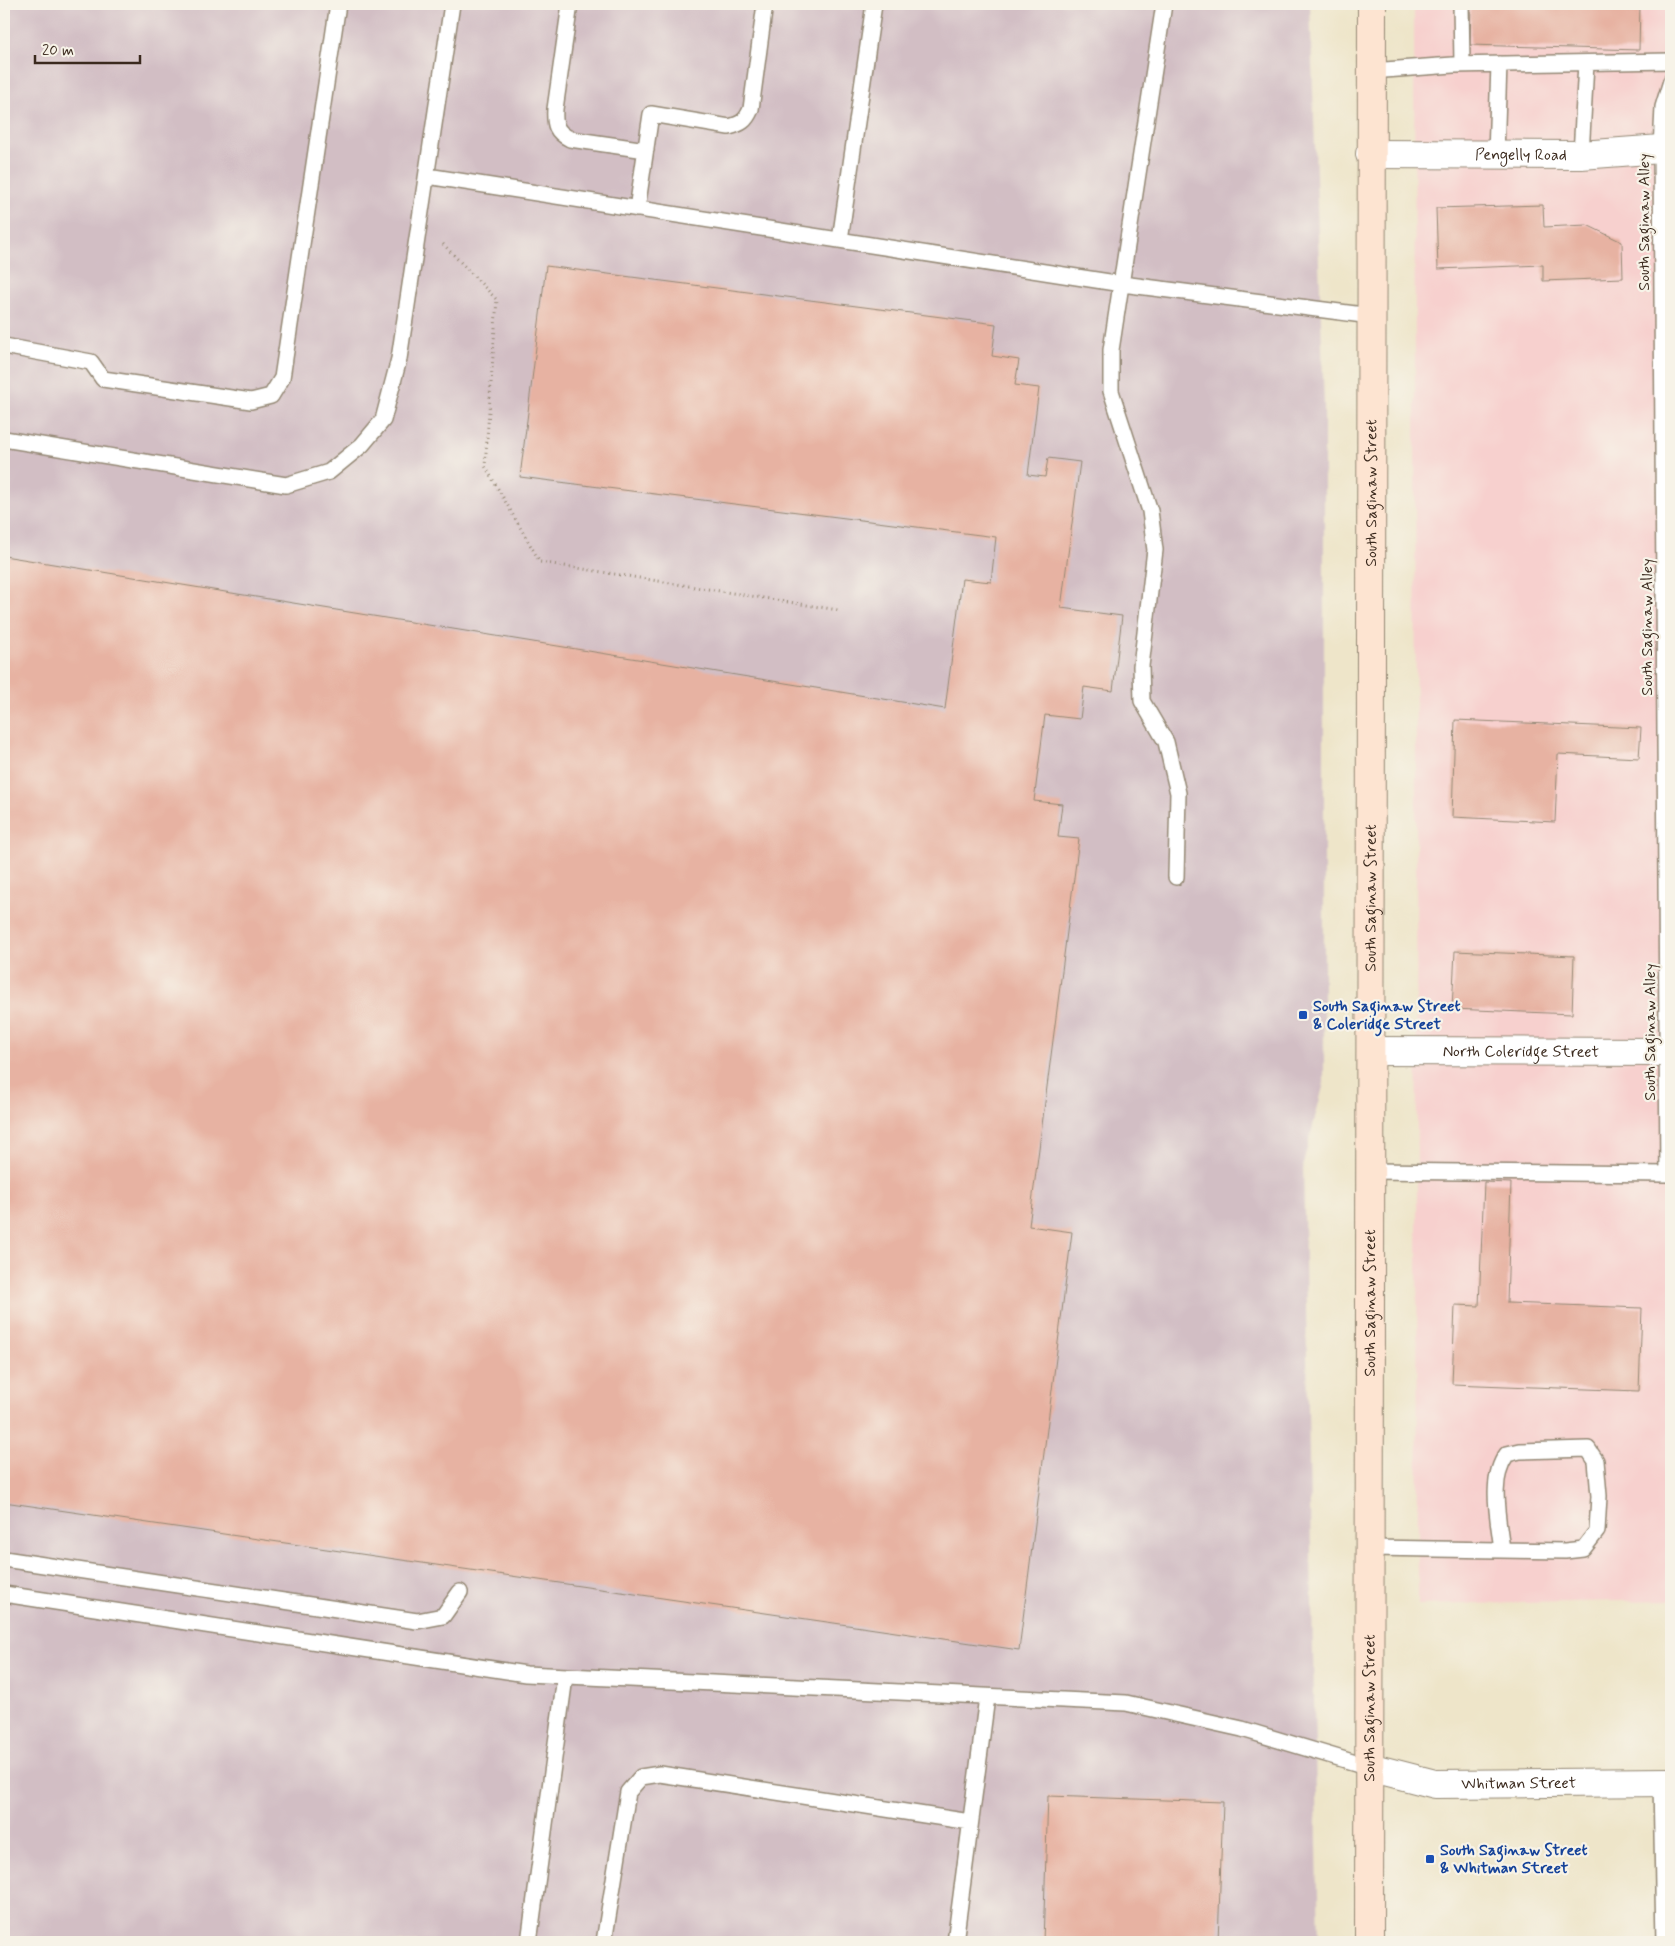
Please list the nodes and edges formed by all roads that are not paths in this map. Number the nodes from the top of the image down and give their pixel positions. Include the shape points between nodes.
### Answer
1 (338, 4) edge
2 (452, 4) edge
3 (570, 4) edge
4 (765, 4) edge
5 (874, 4) edge
6 (1164, 4) edge
7 (1372, 4) edge
8 (1461, 4) edge
9 (1671, 61) edge
10 (1586, 62) junction
11 (1462, 64) junction
12 (1499, 64) junction
13 (1371, 71) junction
14 (1671, 81) edge
15 (646, 150) junction
16 (1666, 151) edge
17 (1370, 154) junction
18 (1496, 155) junction
19 (1581, 155) junction
20 (427, 176) junction
21 (637, 209) junction
22 (840, 240) junction
23 (1122, 284) junction
24 (1372, 316) junction
25 (4, 346) edge
26 (4, 439) edge
27 (1176, 877) dead end
28 (1372, 1052) junction
29 (1670, 1052) edge
30 (1371, 1171) junction
31 (1370, 1548) junction
32 (1502, 1550) junction
33 (4, 1559) edge
34 (460, 1592) dead end
35 (4, 1594) edge
36 (565, 1677) junction
37 (987, 1696) junction
38 (1369, 1768) junction
39 (1666, 1782) edge
40 (970, 1822) junction
41 (529, 1942) edge
42 (604, 1942) edge
43 (955, 1942) edge
44 (1369, 1942) edge
45 (1664, 1942) edge

1 - 25 lane via 282,378 271,396 251,401 103,378 91,362
2 - 20 lane
3 - 15 lane via 554,123 560,134 570,139
4 - 15 lane via 748,118 729,127 651,114
5 - 22 lane
6 - 23 lane
7 - 13 main road, South Saginaw Street
8 - 11 lane
9 - 10 lane
10 - 12 lane
10 - 19 lane
11 - 12 lane
11 - 13 lane
12 - 18 lane
13 - 17 main road, South Saginaw Street
14 - 16 lane, South Saginaw Alley via 1663,107
15 - 21 lane
16 - 19 street, Pengelly Road
16 - 29 lane, South Saginaw Alley
17 - 18 street, Pengelly Road
17 - 24 main road, South Saginaw Street
18 - 19 street, Pengelly Road
20 - 21 lane
20 - 26 lane via 400,359 383,420 362,445 329,472 286,485
21 - 22 lane
22 - 23 lane
23 - 24 lane
23 - 27 lane via 1111,350 1111,391 1150,511 1155,550 1140,666 1142,701 1166,742 1178,793
24 - 28 main road, South Saginaw Street
28 - 29 street, North Coleridge Street
28 - 30 main road, South Saginaw Street
29 - 30 lane, South Saginaw Alley via 1668,1174
30 - 31 main road, South Saginaw Street
31 - 32 lane
31 - 38 main road, South Saginaw Street
32 - 32 lane via 1583,1549 1597,1531 1598,1513 1596,1460 1588,1449 1507,1454 1500,1462 1496,1482
33 - 34 lane via 417,1622 444,1616
35 - 36 lane via 526,1674
36 - 37 lane
36 - 41 lane
37 - 38 lane via 1126,1703 1242,1729
37 - 40 lane
38 - 39 street, Whitman Street via 1435,1784
38 - 44 main road, South Saginaw Street
39 - 45 lane
40 - 42 lane via 660,1774 641,1777 628,1792
40 - 43 lane

